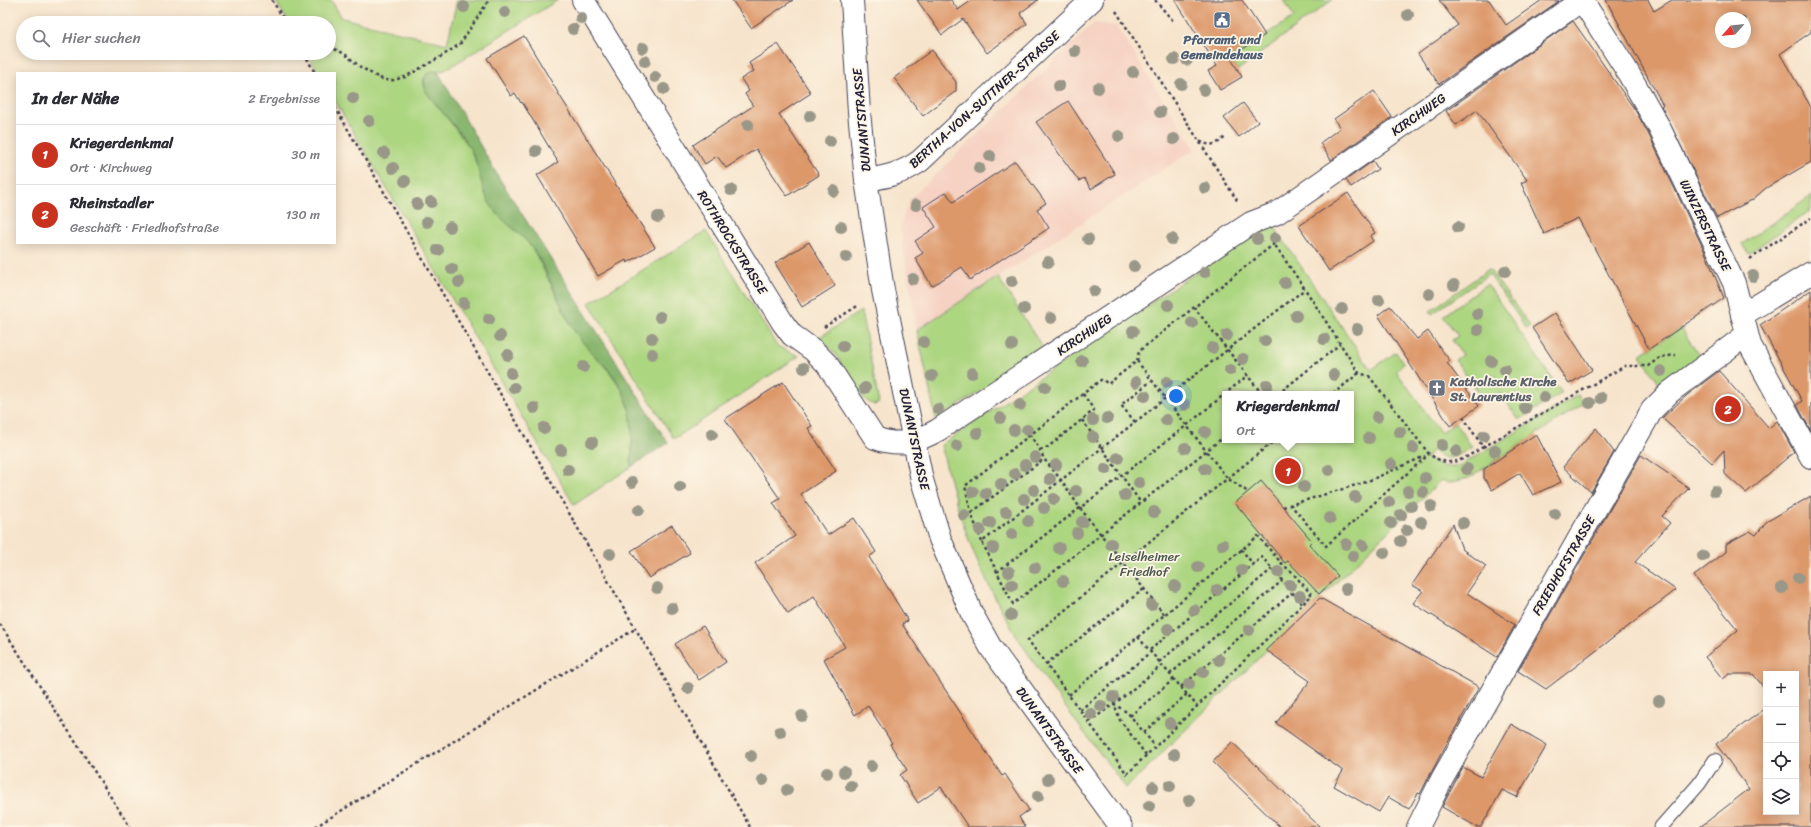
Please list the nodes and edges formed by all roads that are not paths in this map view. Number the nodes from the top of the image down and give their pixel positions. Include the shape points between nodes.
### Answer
1 (582, 0) edge
2 (852, 0) edge
3 (1092, 0) edge
4 (1582, 0) edge
5 (866, 180) junction
6 (1811, 273) edge
7 (1744, 325) junction
8 (914, 442) junction
9 (1811, 457) edge
10 (1715, 760) dead end
11 (1121, 827) edge
12 (1418, 827) edge
13 (1661, 827) edge

1 - 8 street, ROTHROCKSTRASSE via 783,323 800,342 813,350 827,364 875,438 901,444
2 - 5 street, DUNANTSTRASSE
3 - 5 street, BERTHA-VON-SUTTNER-STRASSE via 920,161 907,170 891,176
4 - 7 street, WINZERSTRASSE via 1659,127 1734,283
4 - 8 street, KIRCHWEG via 1277,213 1251,223 938,430
5 - 8 street, DUNANTSTRASSE via 883,290
6 - 7 street, FRIEDHOFSTRASSE
7 - 9 street, WINZERSTRASSE via 1760,366
7 - 12 street, FRIEDHOFSTRASSE via 1652,410 1442,779
8 - 11 street, DUNANTSTRASSE via 922,480 940,539 972,614 1013,680
10 - 13 lane via 1699,784

